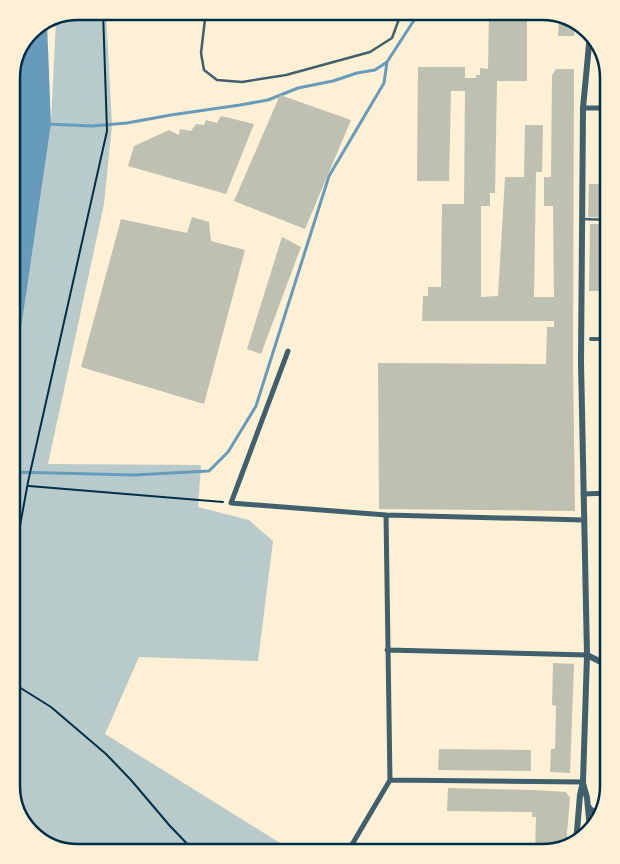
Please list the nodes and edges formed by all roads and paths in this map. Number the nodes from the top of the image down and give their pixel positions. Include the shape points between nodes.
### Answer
1 (103, 20) edge
2 (205, 20) edge
3 (399, 20) edge
4 (589, 45) edge
5 (583, 108) junction
6 (600, 108) edge
7 (582, 219) junction
8 (600, 220) edge
9 (591, 339) dead end
10 (600, 339) edge
11 (288, 351) dead end
12 (28, 486) junction
13 (600, 493) edge
14 (583, 494) junction
15 (230, 502) junction
16 (386, 515) junction
17 (584, 520) junction
18 (20, 528) edge
19 (387, 650) junction
20 (586, 655) junction
21 (600, 662) edge
22 (20, 688) edge
23 (390, 780) junction
24 (583, 782) junction
25 (588, 806) junction
26 (594, 811) edge
27 (589, 819) edge
28 (577, 832) edge
29 (187, 844) edge
30 (352, 844) edge

1 - 12 path via 107,131
2 - 3 lane via 201,53 204,70 217,80 242,82 286,75 370,52 392,38
4 - 5 street
5 - 6 street
5 - 7 street
7 - 8 lane
7 - 14 street
9 - 10 street
11 - 15 street
12 - 15 path
12 - 18 path
13 - 14 street
14 - 17 street
15 - 16 street
16 - 17 street
16 - 19 street
17 - 20 street
19 - 20 street
19 - 23 street
20 - 21 street
20 - 24 street
22 - 29 path via 51,707 106,754
23 - 24 street
23 - 30 street
24 - 25 street
24 - 28 street
25 - 26 street
25 - 27 street

